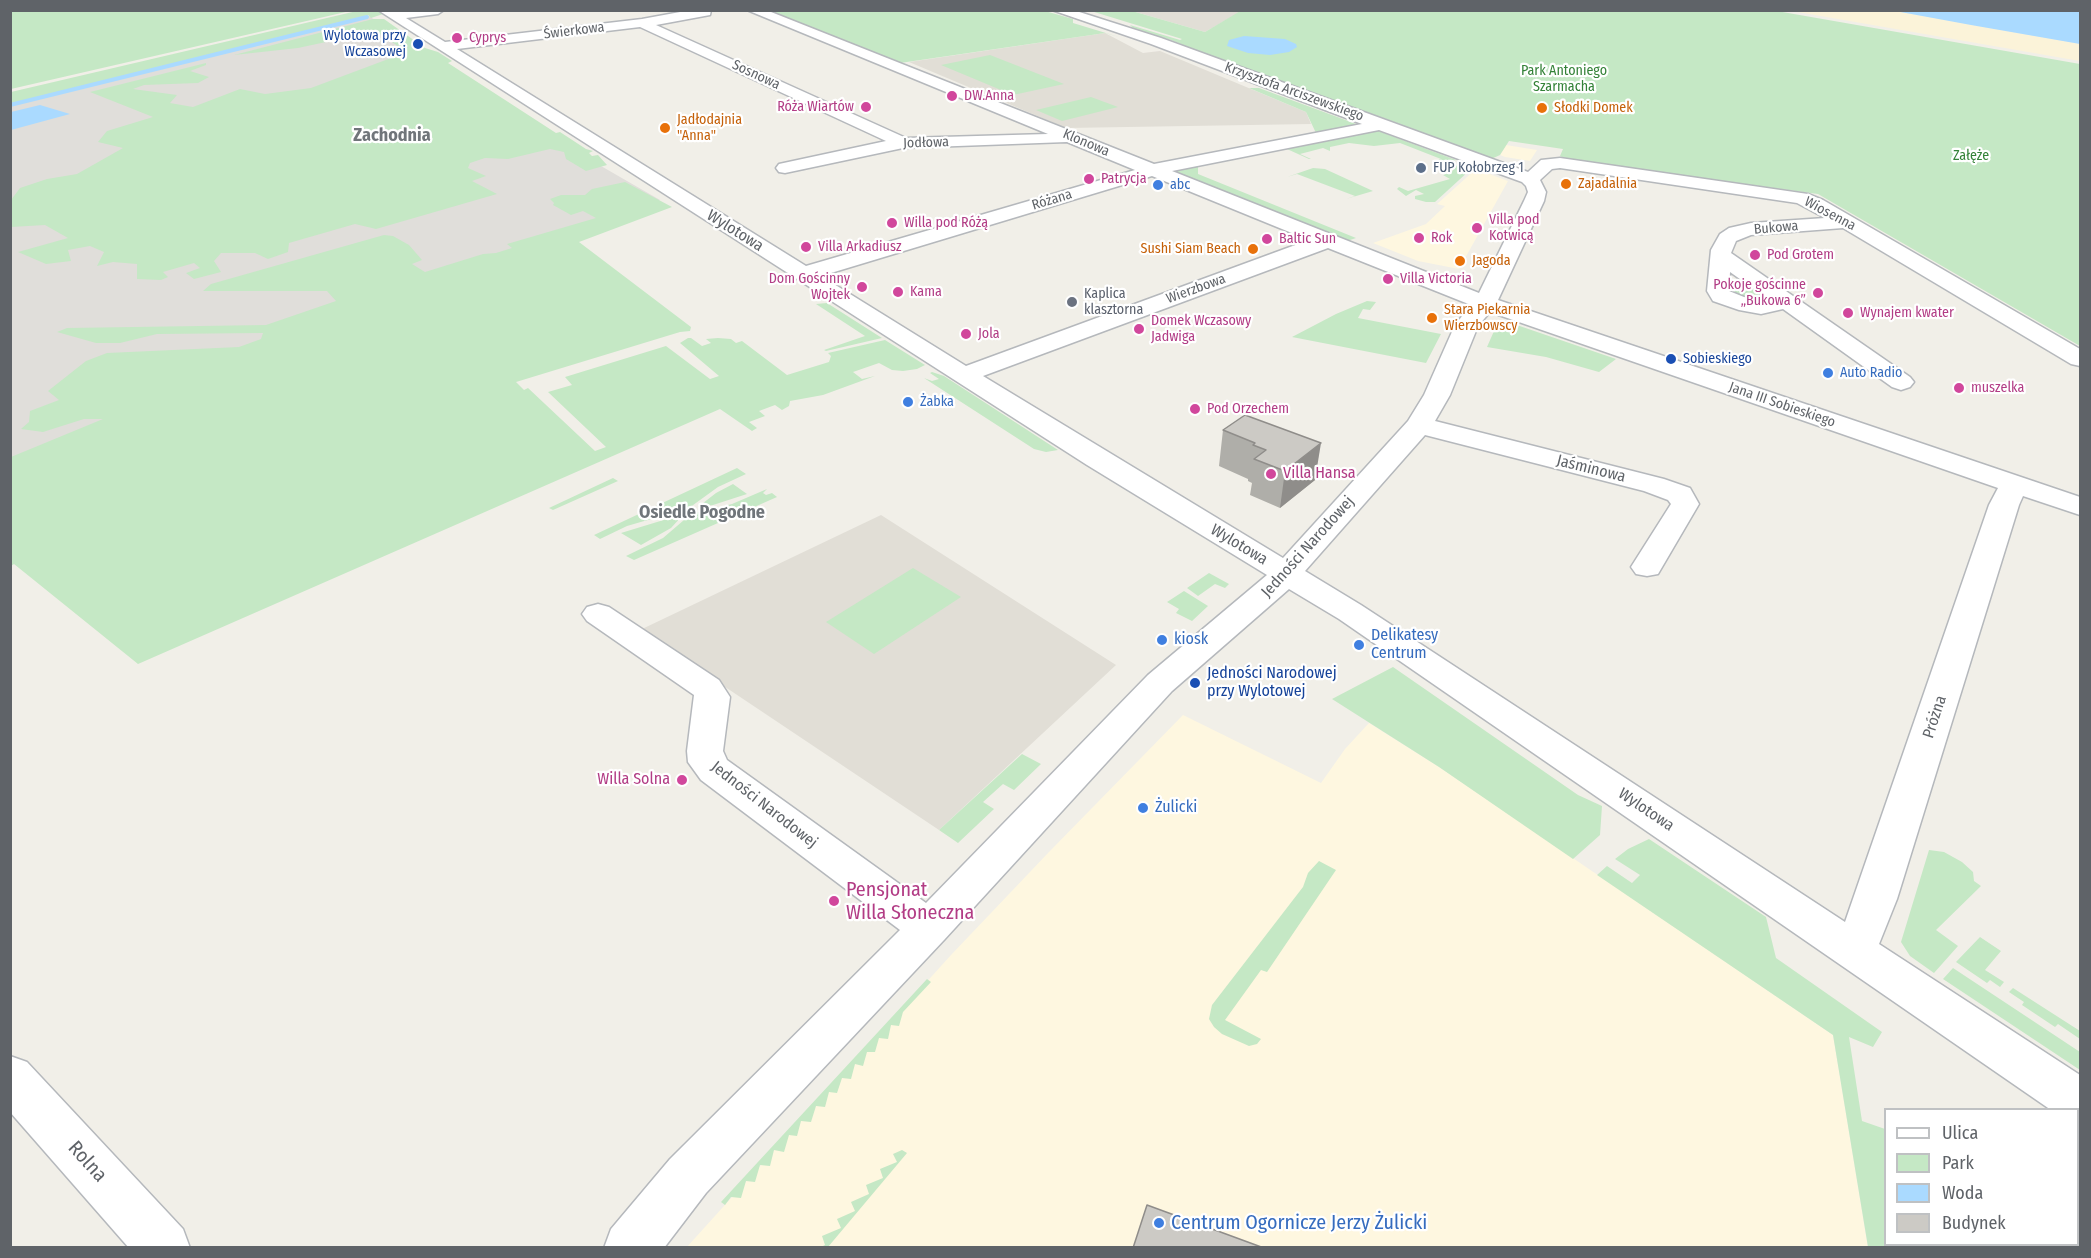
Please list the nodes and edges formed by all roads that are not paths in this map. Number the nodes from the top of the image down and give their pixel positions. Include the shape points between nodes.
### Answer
1 (438, 10) edge
2 (753, 10) edge
3 (1058, 10) edge
4 (705, 12) edge
5 (388, 13) edge
6 (642, 23) junction
7 (442, 47) junction
8 (1377, 125) junction
9 (1071, 138) junction
10 (903, 143) junction
11 (785, 168) dead end
12 (1151, 170) junction
13 (1529, 178) junction
14 (1846, 222) junction
15 (1327, 241) junction
16 (1722, 256) junction
17 (803, 274) junction
18 (1719, 283) junction
19 (1773, 292) junction
20 (1485, 303) junction
21 (1739, 303) junction
22 (1827, 330) junction
23 (2080, 358) edge
24 (963, 375) junction
25 (1902, 382) dead end
26 (1419, 425) junction
27 (2015, 483) junction
28 (2080, 506) edge
29 (1647, 567) dead end
30 (1286, 573) junction
31 (598, 614) dead end
32 (929, 928) junction
33 (1855, 950) junction
34 (10, 1077) edge
35 (2080, 1102) edge
36 (164, 1248) edge
37 (630, 1248) edge

1 - 5 street
2 - 9 street, Klonowa
3 - 8 street, Krzysztofa Arciszewskiego via 1156,41
4 - 6 street, Świerkowa
5 - 7 street, Wylotowa
6 - 7 street, Świerkowa
6 - 10 street, Sosnowa
7 - 17 street, Wylotowa
8 - 12 street, Różana
8 - 13 street, Krzysztofa Arciszewskiego
9 - 10 street, Jodłowa
9 - 12 street, Klonowa
10 - 11 street, Jodłowa
12 - 15 street, Klonowa
12 - 17 street, Różana
13 - 14 street, Wiosenna via 1547,164 1570,164 1784,194 1811,202
13 - 20 street, Jedności Narodowej via 1537,192 1534,201
14 - 16 street, Bukowa via 1743,231 1727,238
14 - 23 street, Wiosenna
15 - 20 street, Klonowa
15 - 24 street, Wierzbowa
16 - 18 street, Bukowa
16 - 19 street
17 - 24 street, Wylotowa
18 - 19 street via 1740,281
18 - 21 street via 1721,296
19 - 21 street via 1780,303
19 - 22 street
20 - 26 street, Jedności Narodowej via 1467,325 1437,395
20 - 27 street, Jana III Sobieskiego
21 - 22 street
22 - 25 street
24 - 30 street, Wylotowa
26 - 29 street, Jaśminowa via 1680,494 1685,504
26 - 30 street, Jedności Narodowej
27 - 28 street, Jana III Sobieskiego
27 - 33 street, Próżna via 2004,505 1876,899
30 - 32 street, Jedności Narodowej via 1252,607 1160,683
30 - 33 street, Wylotowa via 1419,657
31 - 32 street, Jedności Narodowej via 707,688 712,697 705,751 714,770
32 - 37 street, Jedności Narodowej via 688,1176
33 - 35 street, Wylotowa
34 - 36 street, Rolna

